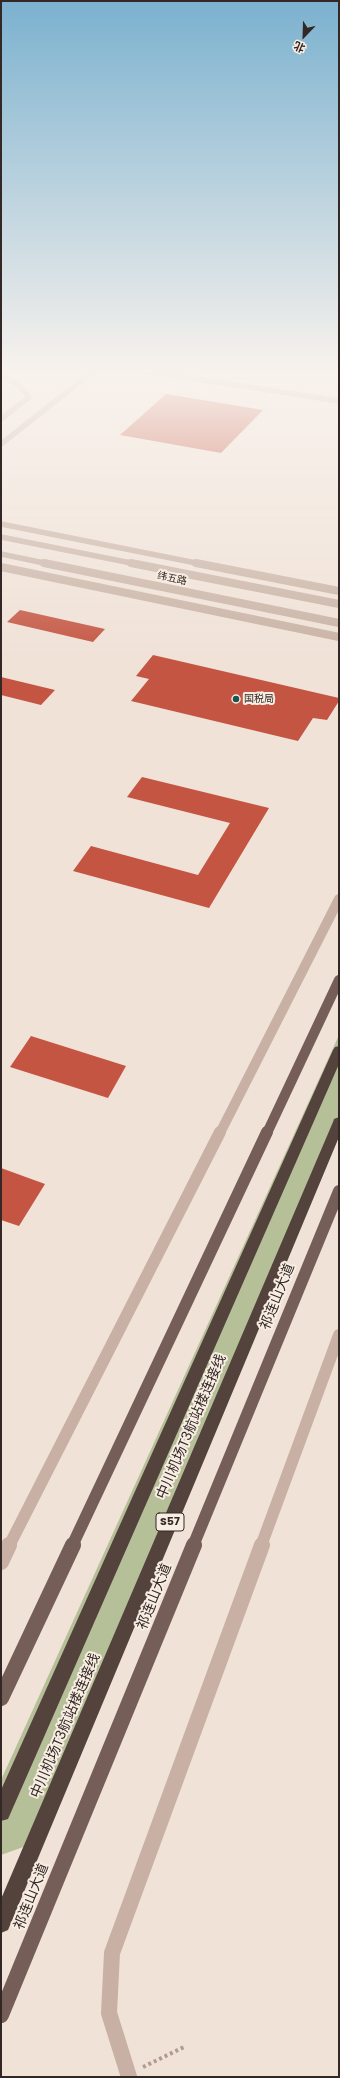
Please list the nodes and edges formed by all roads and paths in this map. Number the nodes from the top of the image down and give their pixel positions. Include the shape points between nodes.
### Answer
1 (1, 524) edge
2 (1, 537) edge
3 (1, 554) edge
4 (1, 567) edge
5 (339, 591) edge
6 (339, 604) edge
7 (339, 623) edge
8 (339, 637) edge
9 (339, 899) edge
10 (339, 980) edge
11 (339, 1050) edge
12 (339, 1122) edge
13 (339, 1191) edge
14 (339, 1335) edge
15 (1, 1562) edge
16 (1, 1698) edge
17 (1, 1812) edge
18 (1, 1923) edge
19 (1, 2015) edge
20 (184, 2047) dead end
21 (128, 2076) edge

1 - 5 street
2 - 6 street, 纬五路
3 - 7 street, 纬五路
4 - 8 street
9 - 15 street
10 - 16 main road
11 - 17 highway, 中川机场T3航站楼连接线
12 - 18 highway, 中川机场T3航站楼连接线 / S57
13 - 19 main road, 祁连山大道
14 - 21 street via 112,1953 109,2013
20 - 21 path

